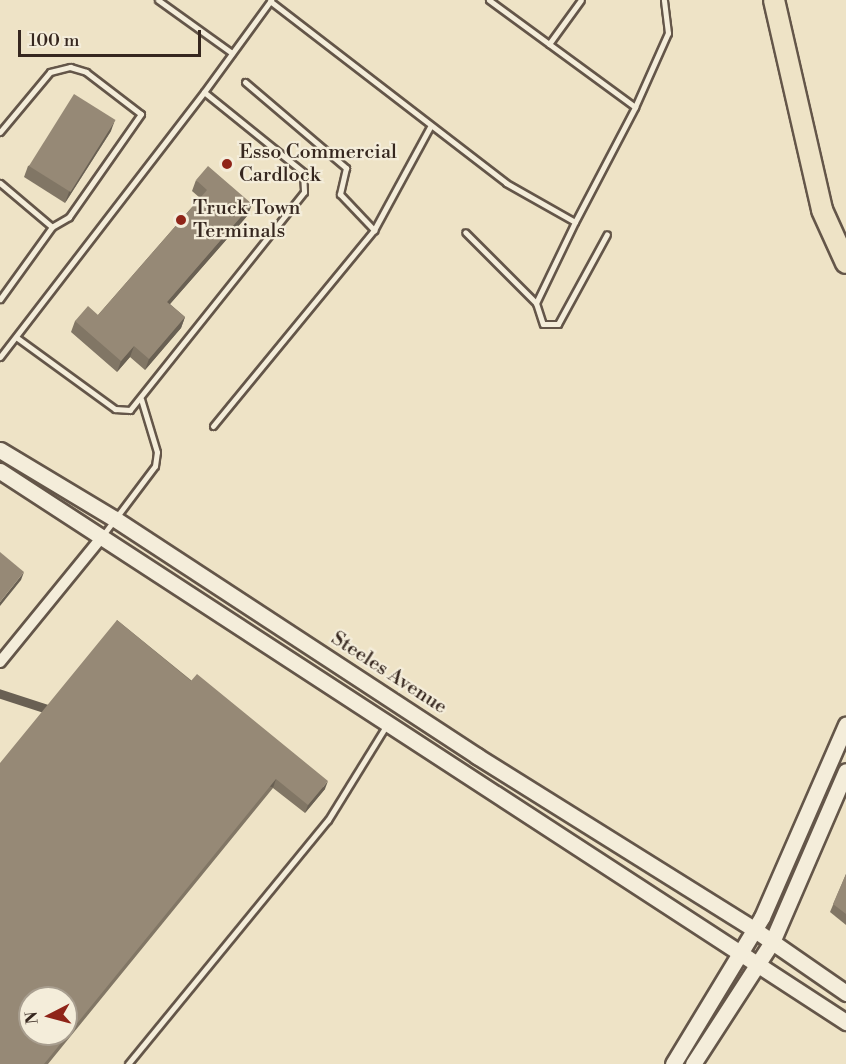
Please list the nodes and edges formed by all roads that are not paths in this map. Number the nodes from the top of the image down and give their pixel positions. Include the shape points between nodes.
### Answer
1 (158, 0) edge
2 (270, 0) edge
3 (489, 0) edge
4 (581, 0) edge
5 (664, 0) edge
6 (774, 0) edge
7 (549, 44) junction
8 (232, 53) junction
9 (245, 82) dead end
10 (204, 92) junction
11 (635, 107) junction
12 (430, 127) junction
13 (0, 132) edge
14 (0, 183) edge
15 (575, 222) junction
16 (52, 227) junction
17 (374, 230) junction
18 (465, 232) dead end
19 (608, 234) dead end
20 (846, 264) edge
21 (0, 299) edge
22 (536, 303) junction
23 (16, 337) junction
24 (0, 357) edge
25 (141, 399) junction
26 (213, 426) dead end
27 (0, 450) edge
28 (0, 471) edge
29 (115, 519) junction
30 (100, 538) junction
31 (0, 662) edge
32 (387, 724) junction
33 (846, 725) edge
34 (846, 771) edge
35 (755, 930) junction
36 (772, 942) junction
37 (742, 951) junction
38 (760, 965) junction
39 (846, 993) edge
40 (846, 1022) edge
41 (128, 1064) edge
42 (673, 1064) edge
43 (693, 1064) edge

1 - 8 lane
2 - 8 lane
2 - 12 lane
3 - 7 lane
4 - 7 lane
5 - 11 lane via 668,33
6 - 20 highway via 822,210
7 - 11 lane
8 - 10 lane
9 - 17 lane via 346,168 340,194
10 - 23 lane
10 - 25 lane via 303,172 304,192
11 - 15 lane
12 - 15 lane via 506,183
12 - 17 lane
13 - 16 lane via 50,72 70,67 86,72 141,114 69,217
14 - 16 lane
15 - 22 lane
16 - 21 lane
17 - 26 lane
18 - 22 lane
19 - 22 lane via 558,324 543,324
23 - 24 lane
23 - 25 lane via 116,409 130,410
25 - 29 lane via 158,452 155,466
27 - 29 main road, Steeles Avenue
28 - 30 main road
29 - 30 lane
29 - 35 main road, Steeles Avenue via 477,756
30 - 31 street
30 - 32 main road
32 - 37 main road
32 - 41 lane via 328,820
33 - 35 main road
34 - 36 main road
35 - 36 main road, Steeles Avenue
35 - 37 main road
36 - 38 main road
36 - 39 main road, Steeles Avenue
37 - 38 main road
37 - 42 main road
38 - 40 main road
38 - 43 main road

